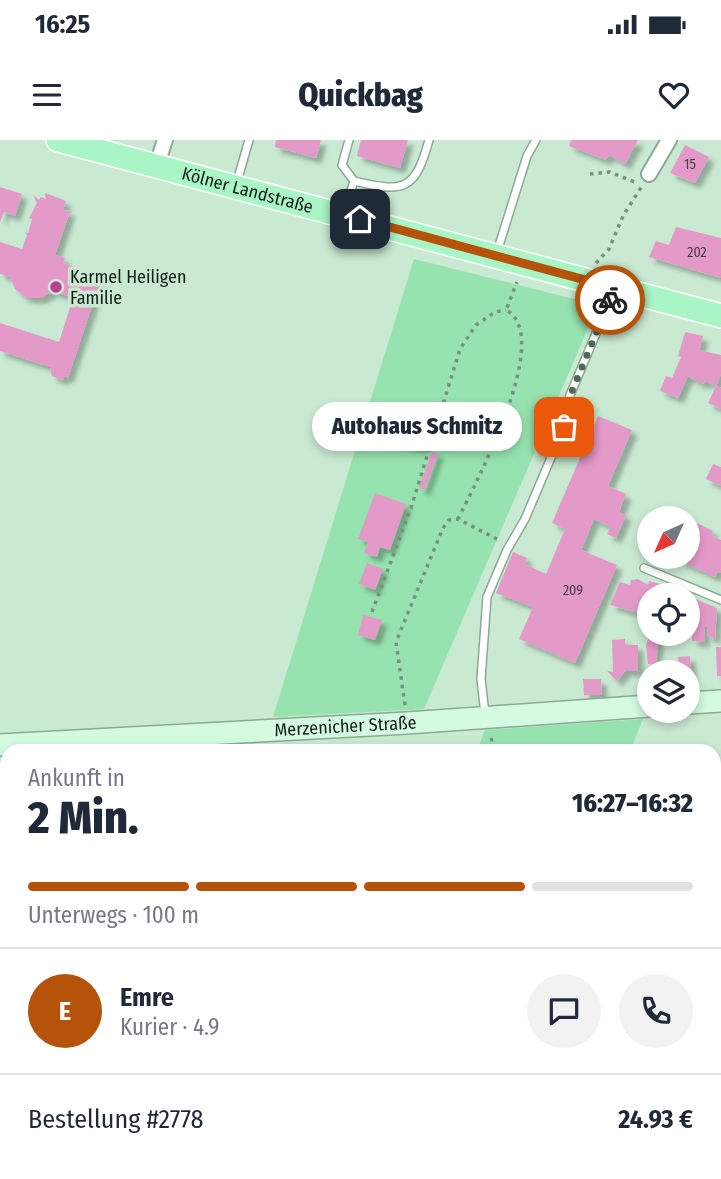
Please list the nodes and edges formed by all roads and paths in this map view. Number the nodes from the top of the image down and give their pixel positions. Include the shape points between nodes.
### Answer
1 (58, 140) edge
2 (165, 140) edge
3 (249, 140) edge
4 (349, 140) edge
5 (429, 140) edge
6 (536, 140) edge
7 (669, 140) edge
8 (157, 164) junction
9 (590, 174) dead end
10 (649, 174) dead end
11 (354, 181) junction
12 (236, 186) junction
13 (343, 214) junction
14 (496, 256) junction
15 (525, 263) junction
16 (588, 281) junction
17 (615, 288) junction
18 (506, 310) junction
19 (721, 316) edge
20 (458, 519) junction
21 (497, 539) dead end
22 (646, 569) edge
23 (721, 600) edge
24 (372, 612) dead end
25 (721, 701) edge
26 (700, 702) edge
27 (637, 707) edge
28 (485, 719) junction
29 (407, 723) junction
30 (87, 744) edge

1 - 8 main road, Kölner Landstraße
2 - 8 street
3 - 12 lane
4 - 11 lane via 342,165
5 - 11 lane via 421,168 408,185 394,188
6 - 14 lane
7 - 10 street
8 - 12 main road, Kölner Landstraße
9 - 16 path via 610,172 642,186
11 - 13 lane
12 - 13 main road, Kölner Landstraße
13 - 14 main road, Kölner Landstraße
14 - 15 main road, Kölner Landstraße
15 - 16 main road, Kölner Landstraße
15 - 18 path
16 - 17 main road, Kölner Landstraße
17 - 19 main road, Kölner Landstraße
17 - 28 lane via 570,396 564,427 487,597 481,679
18 - 20 path via 518,323 522,339 517,382
18 - 24 path via 476,324 460,349 411,508
20 - 21 path
20 - 29 path via 449,520 443,528 396,642
22 - 23 lane
25 - 26 street
27 - 28 street, Merzenicher Straße
28 - 29 street, Merzenicher Straße
29 - 30 street, Merzenicher Straße

